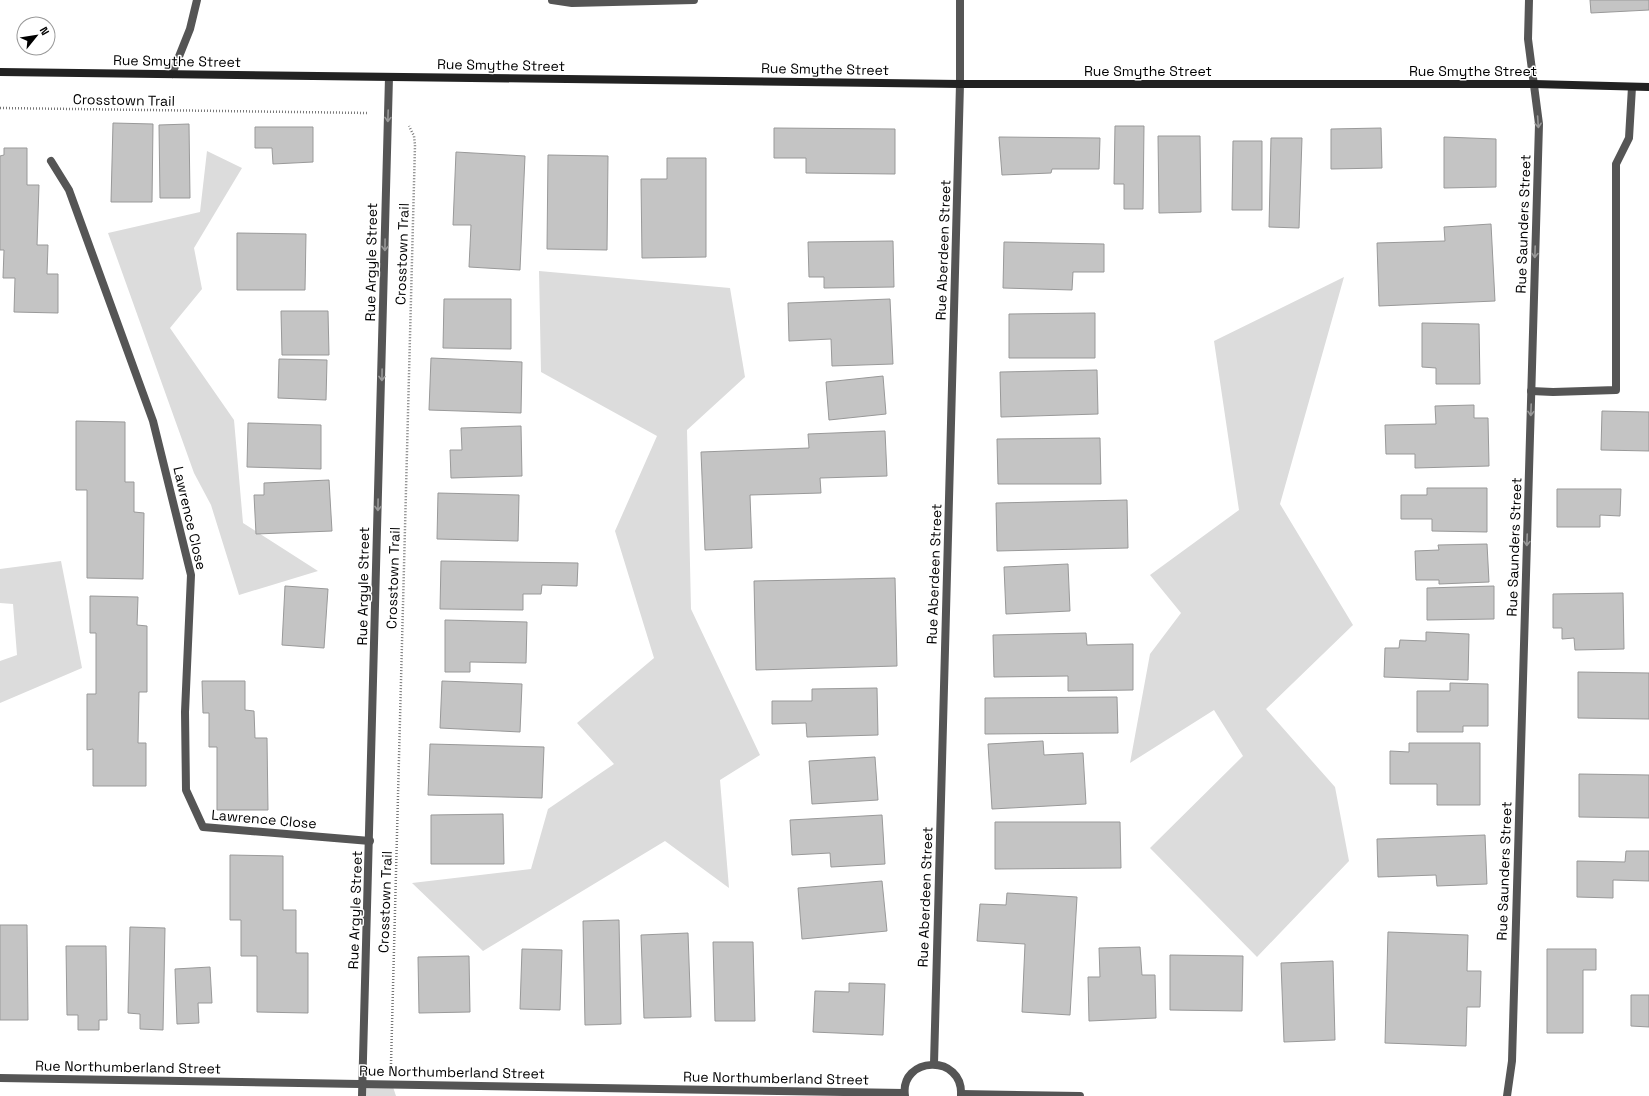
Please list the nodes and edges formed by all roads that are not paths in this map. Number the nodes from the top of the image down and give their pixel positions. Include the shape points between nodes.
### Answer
1 (197, 0) edge
2 (552, 0) edge
3 (694, 0) edge
4 (960, 0) edge
5 (1529, 0) edge
6 (0, 72) edge
7 (172, 74) junction
8 (389, 76) junction
9 (960, 84) junction
10 (1534, 84) junction
11 (1632, 87) junction
12 (1649, 87) edge
13 (51, 161) dead end
14 (1531, 390) junction
15 (370, 840) junction
16 (934, 1064) junction
17 (0, 1078) edge
18 (363, 1084) junction
19 (904, 1094) edge
20 (961, 1095) edge
21 (362, 1096) edge
22 (1080, 1096) edge
23 (1507, 1096) edge

1 - 7 street via 190,29
2 - 3 street via 572,4
4 - 9 street, Rue Aberdeen Street
5 - 10 street, Rue Saunders Street via 1528,39
6 - 7 main road, Rue Smythe Street
7 - 8 main road, Rue Smythe Street
8 - 9 main road, Rue Smythe Street
8 -> 15 street, Rue Argyle Street
9 - 10 main road, Rue Smythe Street
9 - 16 street, Rue Aberdeen Street
10 - 11 main road, Rue Smythe Street
10 -> 14 street, Rue Saunders Street via 1539,124
11 - 12 main road, Rue Smythe Street
11 - 14 street via 1629,138 1616,164 1616,390
13 - 15 street, Lawrence Close via 69,190 153,421 191,575 185,712 186,790 203,827
14 -> 23 street, Rue Saunders Street via 1512,1061
15 - 18 street, Rue Argyle Street
16 - 19 street via 925,1065 913,1072
16 - 20 street via 943,1066 957,1077
17 - 18 street, Rue Northumberland Street
18 - 19 street, Rue Northumberland Street
18 - 21 street, Rue Argyle Street
20 - 22 street

